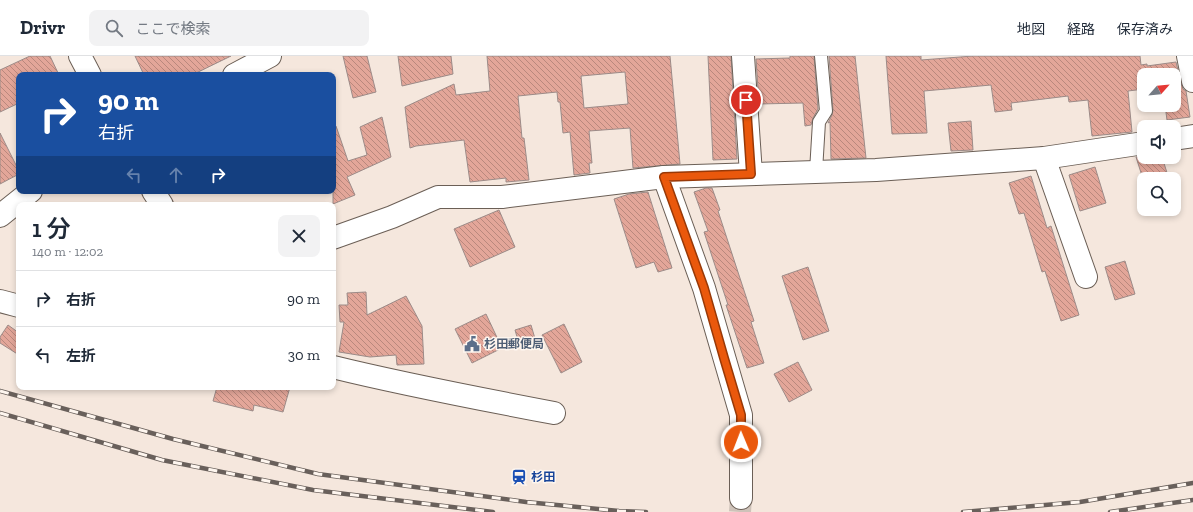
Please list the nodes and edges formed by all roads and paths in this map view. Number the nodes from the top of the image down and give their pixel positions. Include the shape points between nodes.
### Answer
1 (80, 56) edge
2 (270, 56) edge
3 (743, 56) edge
4 (821, 56) edge
5 (1188, 56) edge
6 (88, 72) edge
7 (241, 72) edge
8 (1193, 81) edge
9 (1193, 136) edge
10 (1181, 138) edge
11 (1137, 144) edge
12 (1044, 158) junction
13 (816, 171) junction
14 (751, 174) junction
15 (664, 177) junction
16 (27, 194) edge
17 (17, 202) edge
18 (16, 203) edge
19 (0, 216) edge
20 (336, 237) edge
21 (1086, 277) dead end
22 (0, 301) edge
23 (16, 305) edge
24 (336, 368) edge
25 (554, 413) dead end
26 (741, 498) tunnel mouth

1 - 6 street
2 - 7 street
3 - 14 street
4 - 13 lane via 826,111 819,122
5 - 8 street
9 - 10 street
11 - 12 street
12 - 13 street via 876,170
12 - 21 street
13 - 14 street
14 - 15 street
15 - 20 street via 502,197 438,197
15 - 26 street via 704,288 741,415
16 - 17 street
18 - 19 street
22 - 23 street
24 - 25 street

